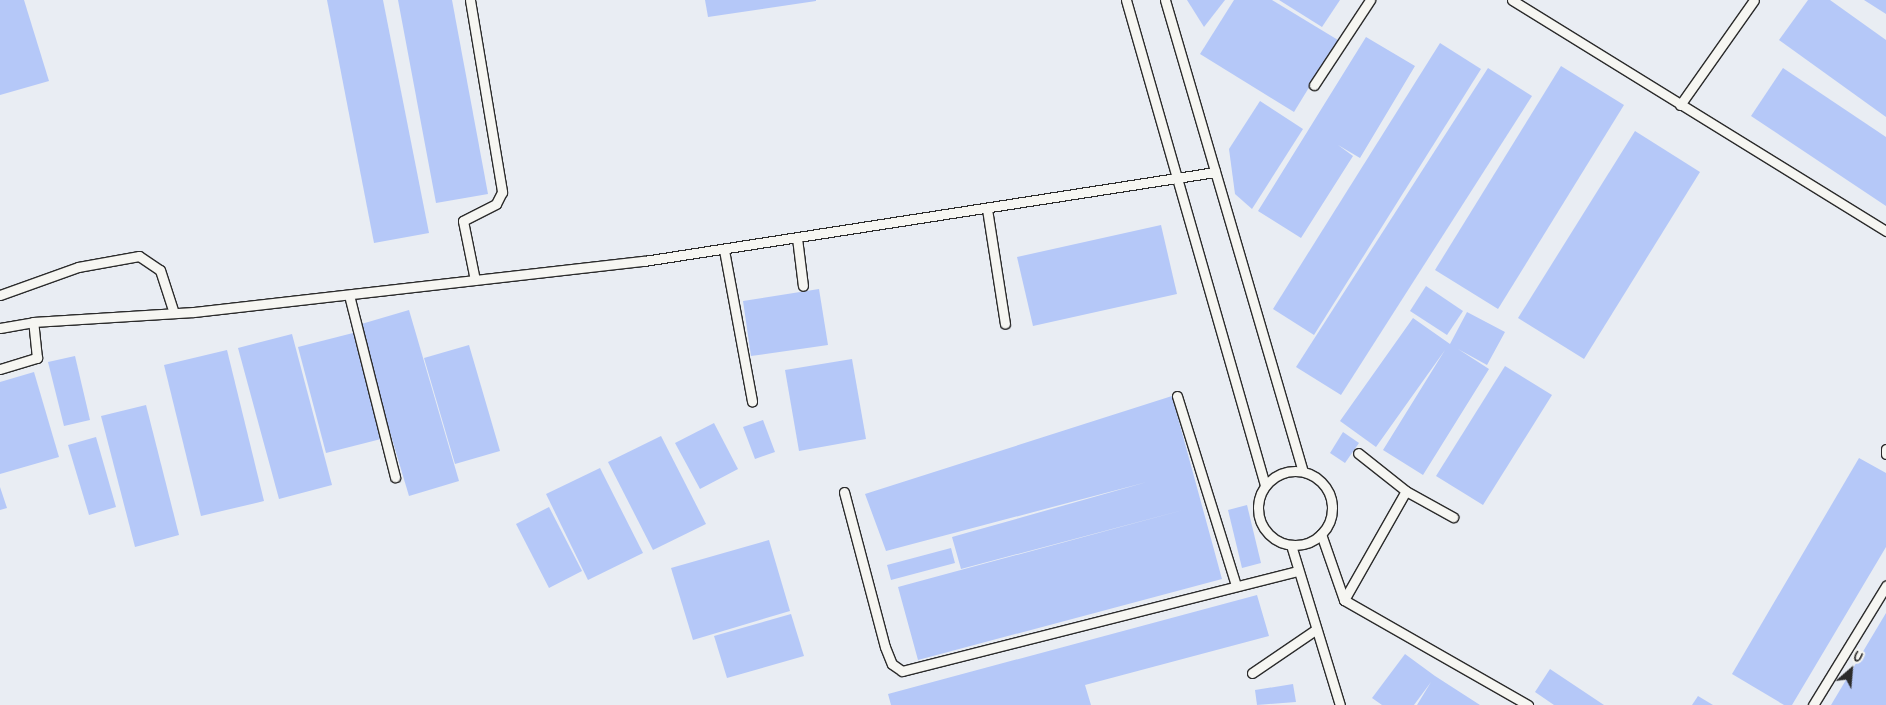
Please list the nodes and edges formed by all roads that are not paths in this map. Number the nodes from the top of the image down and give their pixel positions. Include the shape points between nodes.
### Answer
1 (470, 0) edge
2 (1126, 0) edge
3 (1165, 0) edge
4 (1370, 0) edge
5 (1512, 0) edge
6 (1754, 0) edge
7 (1314, 85) dead end
8 (1680, 105) junction
9 (1215, 172) junction
10 (1180, 178) junction
11 (987, 209) junction
12 (1886, 231) edge
13 (797, 238) junction
14 (724, 250) junction
15 (475, 280) junction
16 (803, 286) dead end
17 (0, 295) edge
18 (349, 295) junction
19 (174, 313) junction
20 (33, 322) junction
21 (1006, 324) dead end
22 (0, 328) edge
23 (0, 369) edge
24 (1177, 396) dead end
25 (752, 401) dead end
26 (1886, 449) edge
27 (1358, 453) dead end
28 (1886, 454) edge
29 (1303, 471) junction
30 (396, 477) dead end
31 (1265, 485) junction
32 (1406, 491) junction
33 (844, 492) dead end
34 (1453, 517) dead end
35 (1321, 534) junction
36 (1291, 545) junction
37 (1298, 571) junction
38 (1236, 586) junction
39 (1886, 586) edge
40 (1344, 600) junction
41 (1315, 630) junction
42 (1252, 673) dead end
43 (1340, 705) edge
44 (1528, 705) edge
45 (1813, 705) edge

1 - 15 lane via 502,192 496,204 463,220
2 - 10 lane
3 - 9 lane
4 - 7 lane
5 - 8 lane
6 - 8 lane
8 - 12 lane
9 - 10 lane
9 - 29 lane
10 - 11 lane
10 - 31 lane
11 - 13 lane
11 - 21 lane
13 - 14 lane
13 - 16 lane
14 - 15 lane
14 - 25 lane
15 - 18 lane
17 - 19 lane via 78,267 138,256 160,270
18 - 19 lane
18 - 30 lane
19 - 20 lane
20 - 22 lane
20 - 23 lane via 37,358
24 - 38 lane
26 - 28 lane
27 - 32 lane
29 - 31 lane via 1276,476
29 - 35 lane via 1318,478 1328,490 1332,506 1330,521
31 - 36 lane via 1258,503 1260,522 1272,538
32 - 34 lane
32 - 40 lane
33 - 38 lane via 885,647 892,664 902,671
35 - 36 lane via 1307,543
35 - 40 lane
36 - 37 lane
37 - 38 lane
37 - 41 lane
39 - 45 lane
40 - 44 lane
41 - 42 lane
41 - 43 lane

